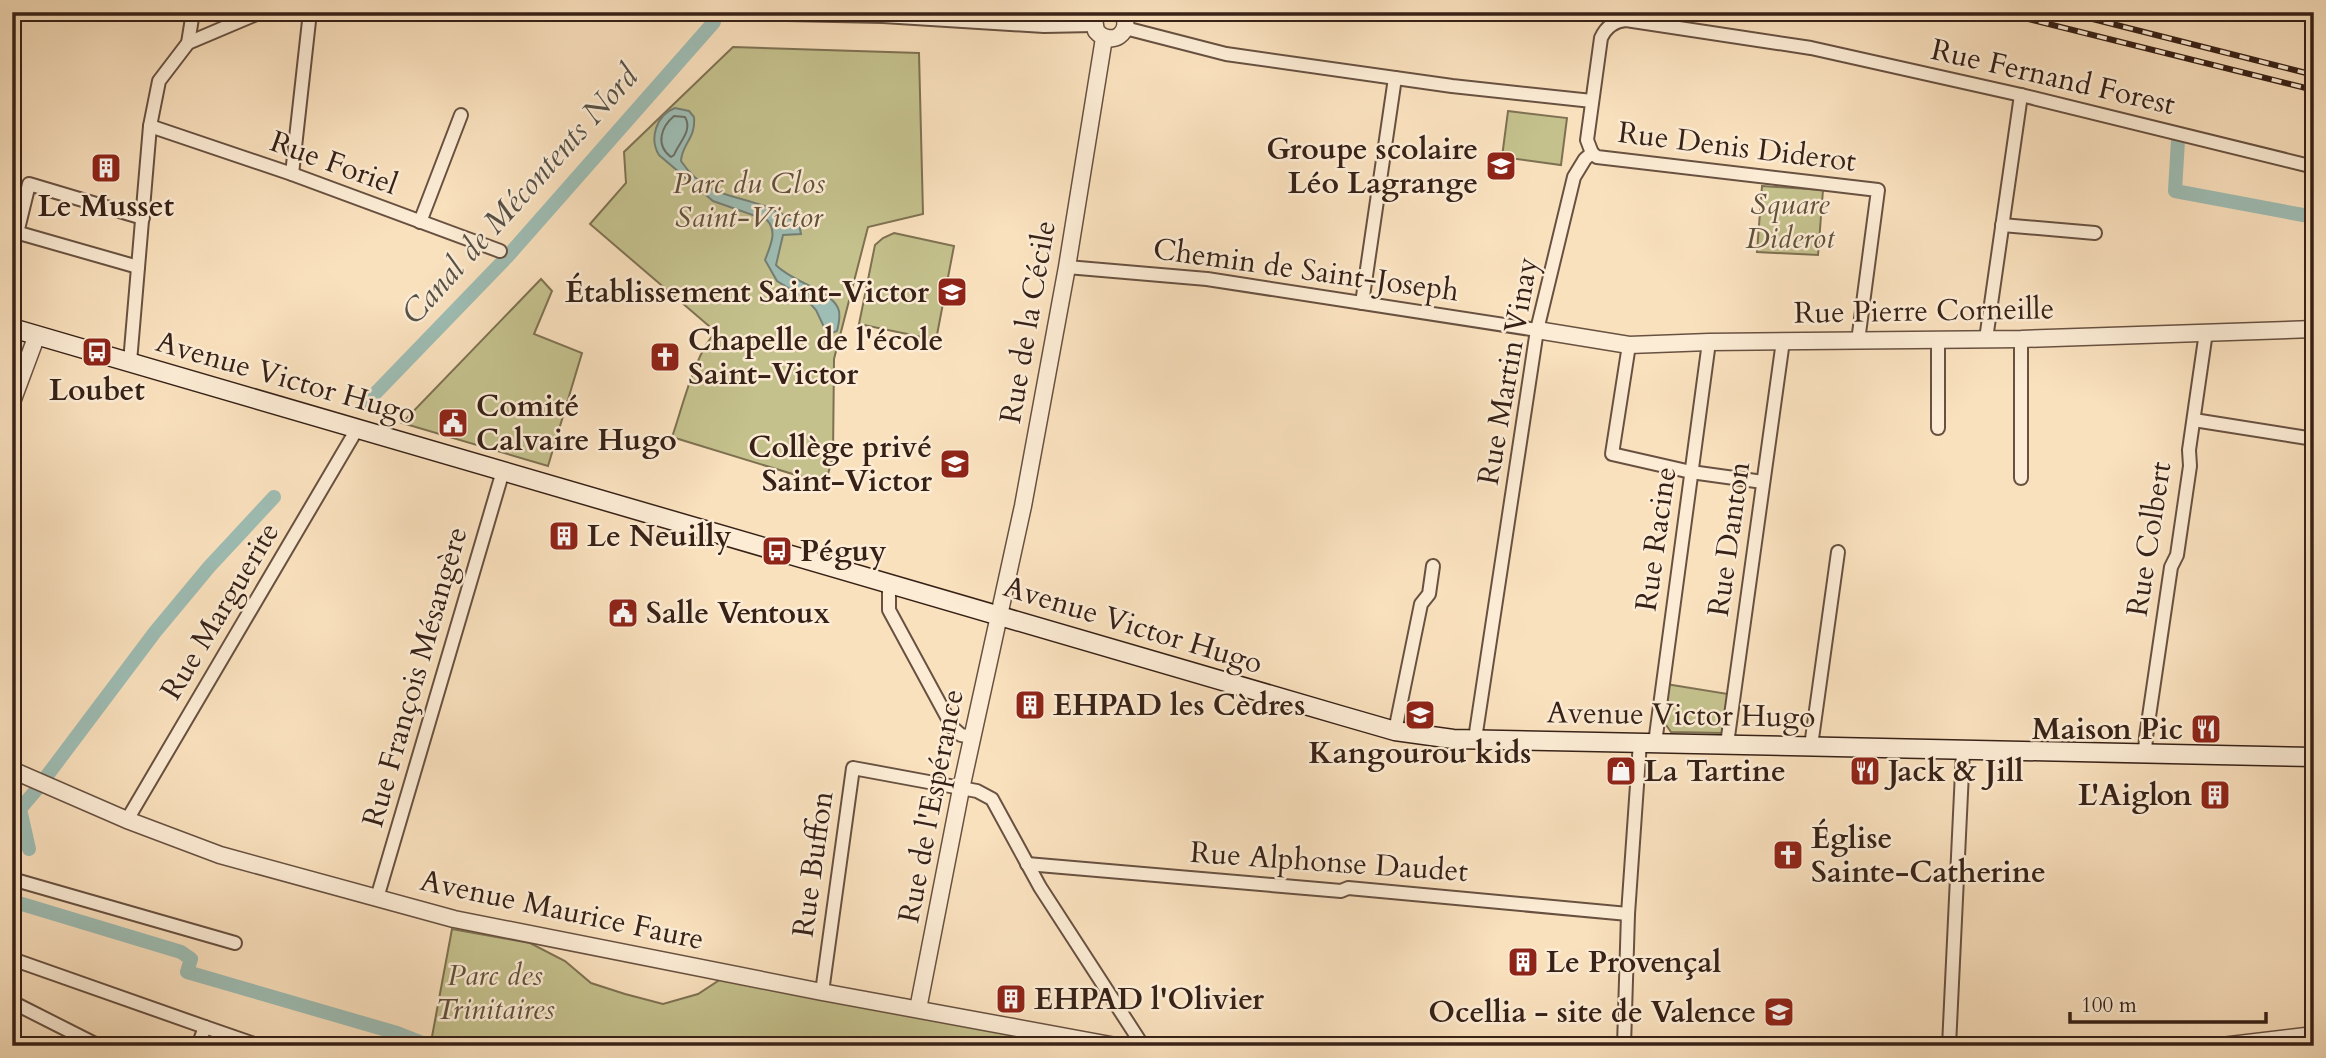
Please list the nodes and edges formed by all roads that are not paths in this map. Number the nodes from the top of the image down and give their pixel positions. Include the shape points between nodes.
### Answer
1 (193, 12) edge
2 (261, 12) edge
3 (310, 12) edge
4 (687, 12) edge
5 (1123, 20) edge
6 (1099, 25) edge
7 (188, 43) junction
8 (1395, 78) junction
9 (2021, 95) junction
10 (1592, 101) junction
11 (461, 115) dead end
12 (150, 126) junction
13 (1592, 153) junction
14 (2314, 167) edge
15 (292, 174) junction
16 (143, 218) junction
17 (420, 222) junction
18 (2002, 225) junction
19 (15, 232) edge
20 (2095, 233) dead end
21 (500, 251) dead end
22 (1067, 267) junction
23 (138, 268) junction
24 (1362, 303) junction
25 (12, 328) edge
26 (2314, 329) edge
27 (1537, 330) junction
28 (2206, 332) junction
29 (37, 335) junction
30 (2021, 338) junction
31 (1986, 339) junction
32 (1938, 340) junction
33 (1783, 341) junction
34 (1858, 341) junction
35 (1709, 342) junction
36 (1629, 345) junction
37 (130, 362) junction
38 (12, 402) edge
39 (2194, 420) junction
40 (1938, 428) dead end
41 (356, 429) junction
42 (2314, 439) edge
43 (503, 471) junction
44 (1691, 472) junction
45 (2021, 478) dead end
46 (1763, 482) junction
47 (1838, 552) dead end
48 (1433, 566) dead end
49 (889, 583) junction
50 (999, 615) junction
51 (1395, 731) junction
52 (972, 737) junction
53 (1475, 739) junction
54 (1647, 742) junction
55 (1727, 744) junction
56 (1811, 746) junction
57 (1962, 751) junction
58 (2145, 753) junction
59 (2314, 757) edge
60 (12, 770) edge
61 (961, 789) junction
62 (127, 820) junction
63 (1027, 864) junction
64 (12, 879) edge
65 (377, 898) junction
66 (1628, 914) junction
67 (235, 943) dead end
68 (12, 959) edge
69 (822, 992) junction
70 (12, 1002) edge
71 (918, 1009) junction
72 (205, 1027) junction
73 (2314, 1035) edge
74 (99, 1046) edge
75 (198, 1046) edge
76 (260, 1046) edge
77 (1116, 1046) edge
78 (1143, 1046) edge
79 (1624, 1046) edge
80 (1949, 1046) edge
81 (2222, 1046) edge

1 - 7 street
2 - 7 street
3 - 15 street
4 - 6 street
5 - 6 street via 1116,37
5 - 8 street via 1178,44
6 - 22 street, Rue de la Cécile
7 - 12 street via 159,81
8 - 10 street
8 - 24 street
9 - 10 street, Rue Fernand Forest via 1811,48 1626,20 1612,23 1601,38
9 - 14 street, Rue Fernand Forest
9 - 18 street
10 - 13 street via 1587,140
11 - 17 street
12 - 15 street, Rue Foriel
12 - 16 street
13 - 27 street, Rue Martin Vinay via 1574,177
13 - 34 street, Rue Denis Diderot via 1878,190
15 - 17 street, Rue Foriel
16 - 19 street via 29,184
16 - 23 street
17 - 21 street, Rue Foriel
18 - 20 street
18 - 31 street
19 - 23 street
22 - 24 street, Chemin de Saint-Joseph via 1207,279
22 - 50 street, Rue de la Cécile
23 - 37 street
24 - 27 street, Chemin de Saint-Joseph
25 - 29 main road, Avenue Victor Hugo
26 - 28 street, Rue Pierre Corneille
27 - 36 street, Rue Pierre Corneille
27 - 53 street, Rue Martin Vinay
28 - 30 street, Rue Pierre Corneille
28 - 39 street, Rue Colbert
29 - 37 main road, Avenue Victor Hugo
29 - 38 street
30 - 31 street, Rue Pierre Corneille
30 - 45 street
31 - 32 street, Rue Pierre Corneille
32 - 34 street, Rue Pierre Corneille
32 - 40 street
33 - 34 street, Rue Pierre Corneille
33 - 35 street, Rue Pierre Corneille
33 - 46 street, Rue Danton
35 - 36 street, Rue Pierre Corneille
35 - 44 street, Rue Racine
36 - 44 street via 1612,454
37 - 41 main road, Avenue Victor Hugo
39 - 42 street
39 - 58 street, Rue Colbert
41 - 43 main road, Avenue Victor Hugo
41 - 62 street, Rue Marguerite
43 - 49 main road, Avenue Victor Hugo
43 - 65 street, Rue François Mésangère
44 - 46 street
44 - 54 street, Rue Racine
46 - 55 street, Rue Danton
47 - 56 street
48 - 51 street
49 - 50 main road, Avenue Victor Hugo
49 - 52 street via 888,610 953,728
50 - 51 main road, Avenue Victor Hugo
50 - 52 street, Rue de l'Espérance
51 - 53 main road, Avenue Victor Hugo
52 - 61 street, Rue de l'Espérance
53 - 54 main road, Avenue Victor Hugo
54 - 55 main road, Avenue Victor Hugo
54 - 66 street, Rue Racine
55 - 56 main road, Avenue Victor Hugo
56 - 57 main road, Avenue Victor Hugo
57 - 58 main road, Avenue Victor Hugo
57 - 80 street
58 - 59 main road, Avenue Victor Hugo
60 - 62 street, Avenue Maurice Faure
61 - 63 street via 992,799
61 - 69 street, Rue Buffon via 853,768
61 - 71 street, Rue de l'Espérance
62 - 65 street, Avenue Maurice Faure via 220,855
63 - 66 street, Rue Alphonse Daudet
63 - 78 street
64 - 67 street
65 - 69 street, Avenue Maurice Faure via 454,919
66 - 79 street, Rue Racine
68 - 72 street
69 - 71 street, Avenue Maurice Faure
70 - 74 street
71 - 77 street, Avenue Maurice Faure
72 - 75 street
72 - 76 street
73 - 81 street

